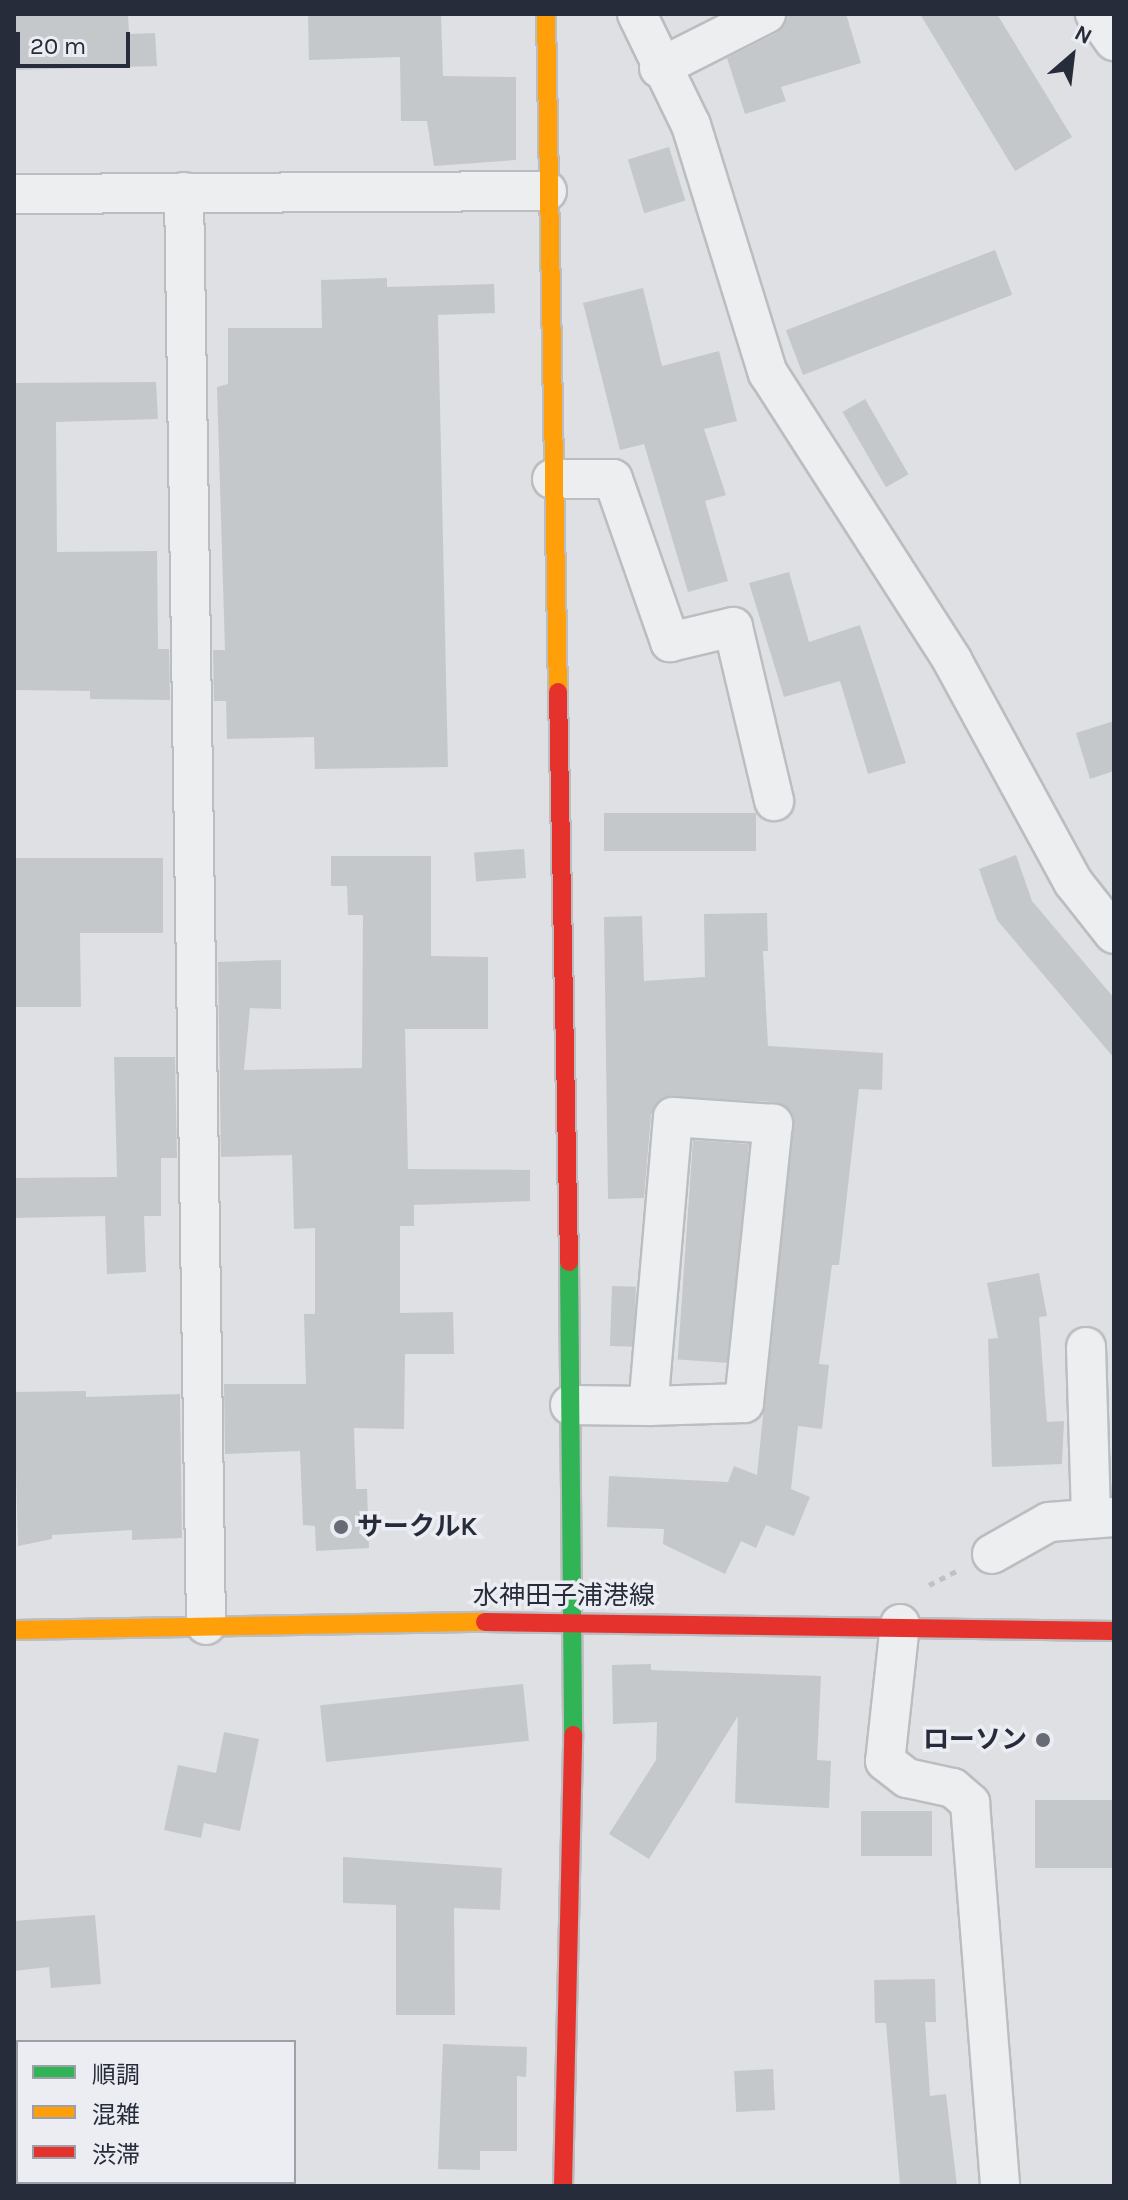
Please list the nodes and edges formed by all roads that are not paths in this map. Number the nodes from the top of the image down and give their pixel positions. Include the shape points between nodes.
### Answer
1 (546, 14) edge
2 (637, 14) edge
3 (766, 14) edge
4 (1095, 14) edge
5 (1114, 41) edge
6 (659, 68) junction
7 (547, 191) junction
8 (184, 192) junction
9 (14, 194) edge
10 (552, 479) junction
11 (774, 801) dead end
12 (1114, 934) edge
13 (1086, 1347) dead end
14 (570, 1405) junction
15 (648, 1406) junction
16 (1102, 1517) edge
17 (992, 1554) road end
18 (575, 1621) junction
19 (900, 1624) junction
20 (206, 1625) junction
21 (14, 1630) edge
22 (1114, 1631) edge
23 (563, 2186) edge
24 (1000, 2186) edge

1 - 7 street
2 - 6 street
3 - 6 street
4 - 5 street
6 - 12 street via 691,125 768,373 952,660 1073,882
7 - 8 street
7 - 10 street
8 - 9 street
8 - 20 street
10 - 11 street via 613,479 670,642 733,627
10 - 14 street
13 - 16 street
14 - 15 street
14 - 18 street
15 - 15 street via 673,1117 773,1124 744,1403
16 - 17 street via 1049,1522
18 - 19 street, 水神田子浦港線
18 - 20 street, 水神田子浦港線
18 - 23 street
19 - 22 street, 水神田子浦港線
19 - 24 street via 885,1761 907,1778 953,1788 970,1803
20 - 21 street, 水神田子浦港線

